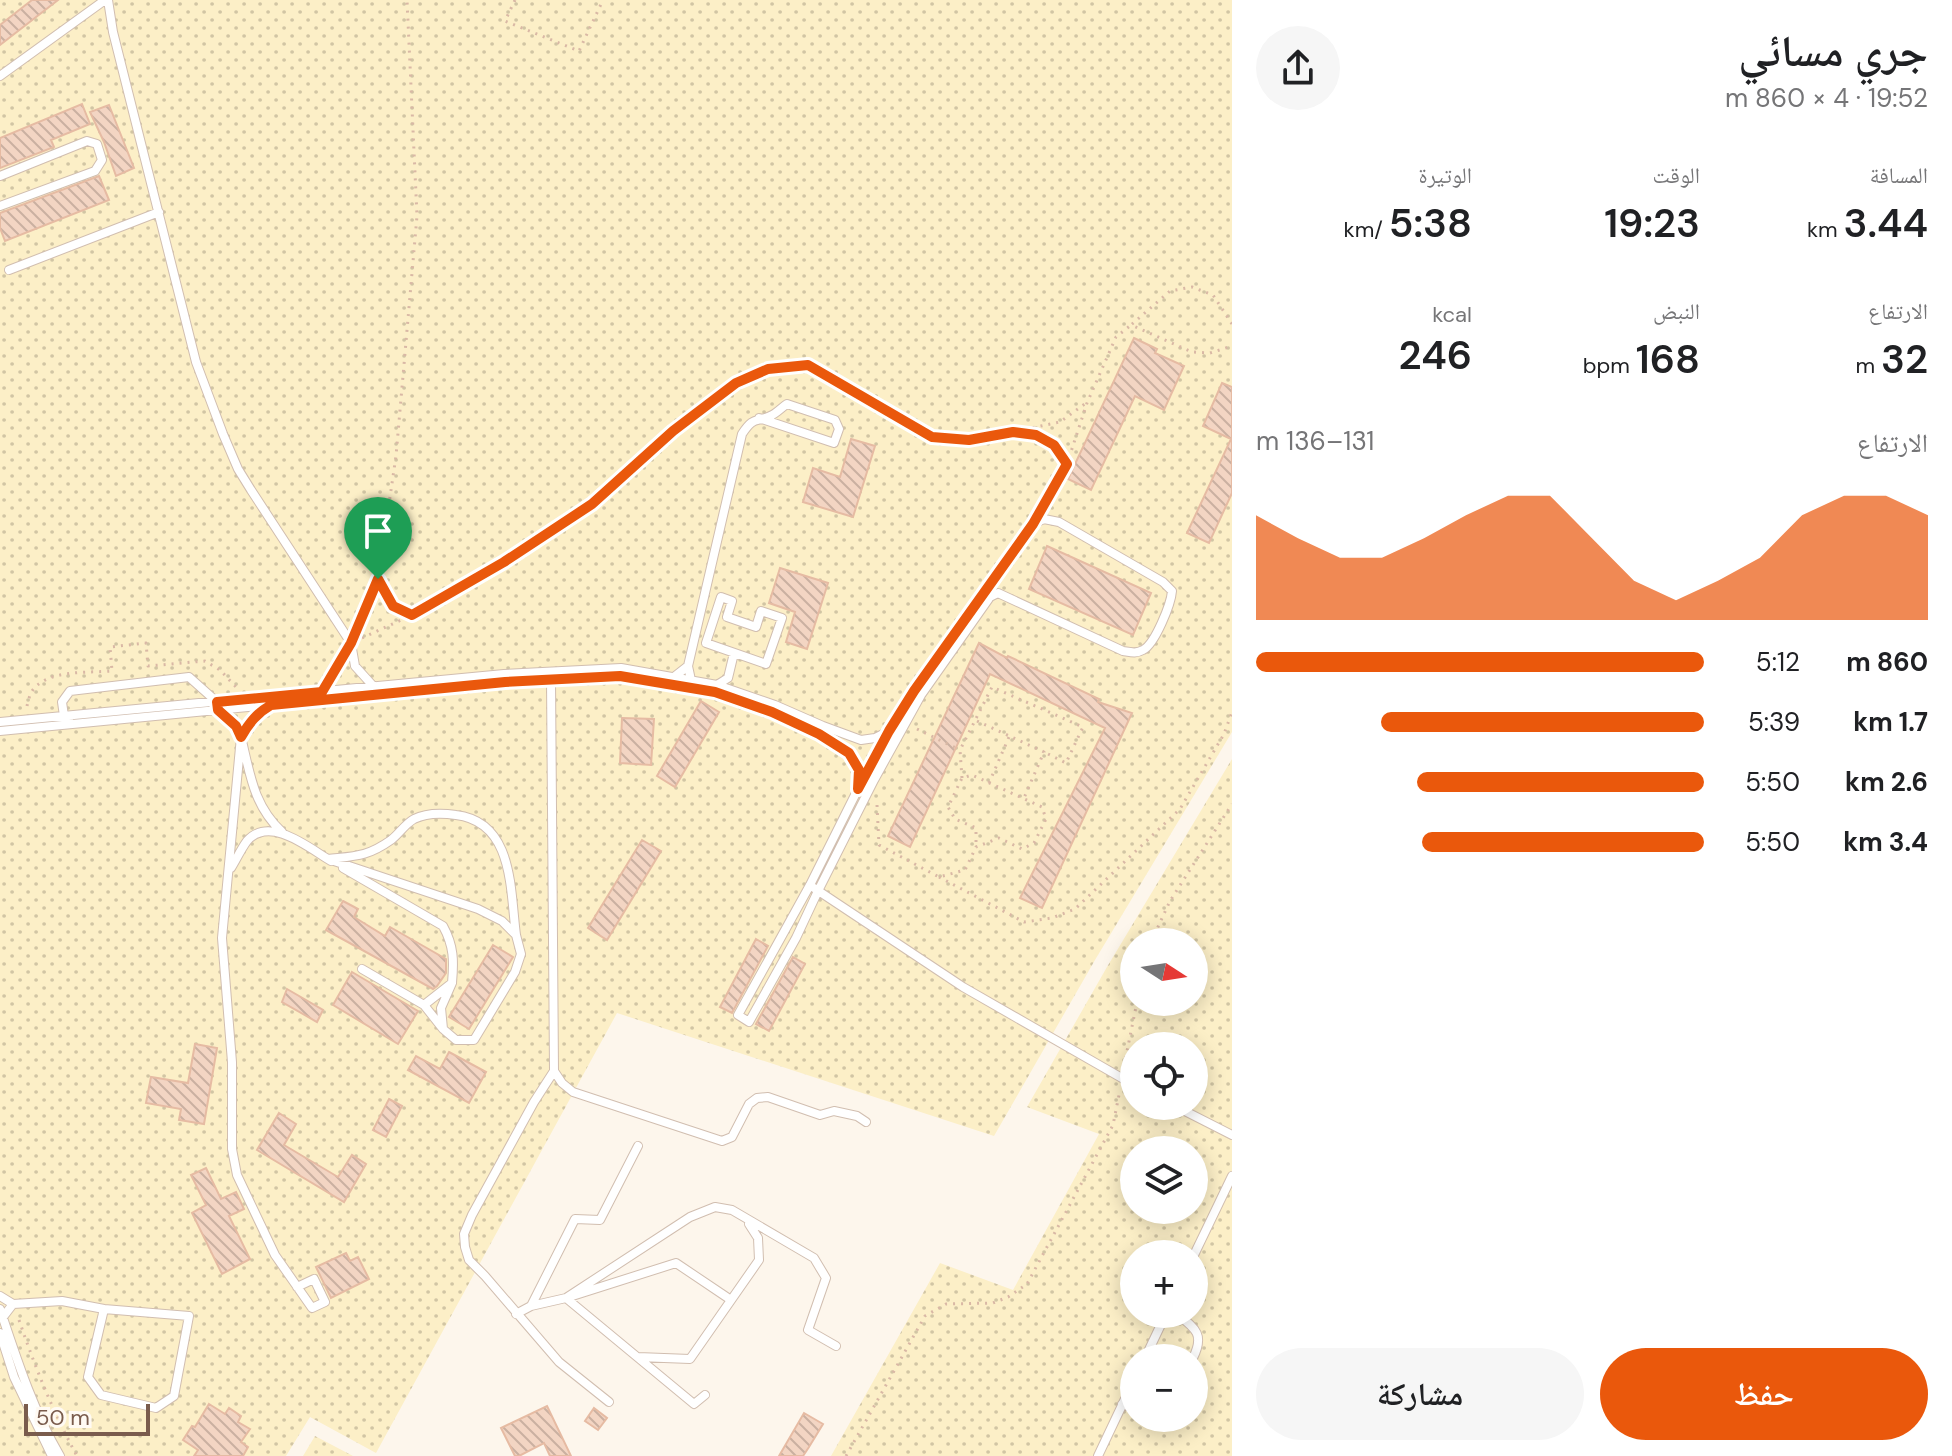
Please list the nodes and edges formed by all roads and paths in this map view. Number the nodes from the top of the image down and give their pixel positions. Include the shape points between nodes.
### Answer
1 (107, 0) edge
2 (407, 0) edge
3 (515, 0) edge
4 (603, 0) edge
5 (0, 76) edge
6 (0, 176) edge
7 (0, 206) edge
8 (159, 212) junction
9 (9, 270) dead end
10 (1232, 324) edge
11 (1131, 325) junction
12 (1232, 346) edge
13 (1087, 403) junction
14 (759, 418) junction
15 (1013, 432) junction
16 (1067, 464) junction
17 (1033, 524) junction
18 (378, 579) junction
19 (412, 615) junction
20 (351, 643) junction
21 (734, 653) junction
22 (688, 666) junction
23 (674, 677) junction
24 (728, 678) junction
25 (551, 679) junction
26 (691, 680) junction
27 (717, 685) junction
28 (374, 687) junction
29 (733, 690) junction
30 (322, 692) junction
31 (271, 705) junction
32 (218, 706) junction
33 (1232, 712) edge
34 (64, 716) junction
35 (975, 721) junction
36 (0, 722) edge
37 (76, 723) junction
38 (905, 724) junction
39 (0, 731) edge
40 (889, 731) junction
41 (241, 737) junction
42 (1009, 737) junction
43 (960, 750) junction
44 (1044, 752) junction
45 (962, 778) junction
46 (874, 780) junction
47 (989, 783) junction
48 (858, 789) junction
49 (1024, 798) junction
50 (1232, 804) edge
51 (282, 832) junction
52 (976, 847) junction
53 (328, 859) junction
54 (229, 872) junction
55 (939, 877) junction
56 (814, 888) junction
57 (1157, 928) edge
58 (516, 935) junction
59 (362, 969) dead end
60 (452, 983) junction
61 (424, 1005) junction
62 (443, 1029) junction
63 (554, 1071) junction
64 (1120, 1078) edge
65 (1120, 1089) edge
66 (1203, 1120) edge
67 (866, 1122) dead end
68 (1232, 1135) edge
69 (638, 1146) dead end
70 (1232, 1176) edge
71 (747, 1220) junction
72 (1201, 1240) edge
73 (297, 1287) dead end
74 (0, 1296) edge
75 (566, 1298) junction
76 (731, 1300) junction
77 (13, 1304) junction
78 (531, 1306) junction
79 (104, 1309) junction
80 (1, 1313) edge
81 (516, 1314) junction
82 (19, 1320) dead end
83 (0, 1333) edge
84 (836, 1346) dead end
85 (638, 1357) junction
86 (705, 1395) dead end
87 (609, 1402) dead end
88 (1120, 1408) edge
89 (52, 1456) edge
90 (60, 1456) edge
91 (77, 1456) edge
92 (846, 1456) edge
93 (1098, 1456) edge

1 - 5 lane
1 - 8 lane
2 - 18 path via 417,216 396,456
3 - 4 path via 505,21 579,51
6 - 7 lane via 87,141 97,144 102,160 95,171
8 - 9 lane
8 - 20 lane via 196,362 238,469
10 - 11 path via 1213,295 1192,287 1170,291
11 - 12 path via 1192,352
11 - 13 path via 1116,337
13 - 15 path via 1060,422
13 - 16 path
14 - 14 lane via 834,443 839,429 835,420 787,404 770,417
14 - 22 lane via 742,434
15 - 16 path via 1036,435 1054,445
15 - 19 path via 969,440 932,437 808,365 768,369 736,383 673,431 592,504
16 - 17 path
17 - 38 lane via 1044,519 1059,522 1172,591 1149,646 1139,653 1123,651 998,593 981,609
17 - 40 lane
18 - 19 path via 393,606
18 - 20 path
19 - 20 path
20 - 28 lane via 355,666
20 - 30 path
21 - 21 lane via 706,643 721,597 732,601 727,617 741,622 756,627 761,611 782,618 766,664
21 - 24 lane
22 - 23 lane
22 - 26 lane
23 - 26 lane
23 - 28 lane via 621,668
24 - 27 lane
24 - 29 lane
25 - 31 lane
25 - 48 lane via 620,676 715,692 772,712 849,753 859,770
25 - 63 lane
26 - 27 lane
27 - 29 lane
28 - 30 lane
29 - 40 lane via 861,740
30 - 32 lane
31 - 32 lane
31 - 41 lane
32 - 34 lane
32 - 34 lane via 189,677 70,691 62,702
32 - 37 lane
32 - 41 lane
33 - 55 path via 1180,809 1075,909 1024,922
34 - 36 lane
34 - 37 lane
35 - 42 path
35 - 43 path
35 - 44 path via 992,687 1083,727 1066,763
37 - 39 lane
38 - 43 path
38 - 46 lane
40 - 48 lane
41 - 51 lane via 255,794
41 - 54 lane
42 - 44 path
42 - 47 path
43 - 45 path
44 - 49 path
45 - 47 path via 972,775
45 - 52 path via 948,807 955,819 976,828
46 - 55 path via 879,845
46 - 56 lane
47 - 49 path
48 - 56 lane
49 - 52 path via 1042,807 1046,819 1034,843 1022,849 999,838
50 - 57 path
51 - 53 lane
51 - 54 lane via 263,831 248,840
52 - 55 path via 965,870
53 - 58 lane via 478,909
53 - 58 lane via 366,855 414,819 437,813 477,819 494,833 505,856
53 - 60 lane via 443,926 454,959
54 - 73 lane via 222,938 232,1062 232,1149 237,1175 275,1255
56 - 56 lane via 738,1015 749,1022 796,938
56 - 64 lane via 963,987
58 - 62 lane via 521,954 515,972 474,1040 456,1040
59 - 61 lane
60 - 61 lane
60 - 62 lane via 441,1008
61 - 62 lane
63 - 67 lane via 573,1092 722,1141 732,1137 757,1098
63 - 81 lane via 464,1234 469,1260
65 - 92 path via 1113,1125 1027,1284 993,1303 946,1304 925,1316
66 - 68 lane
69 - 78 lane via 600,1220 575,1219
70 - 72 lane
71 - 75 lane via 715,1207 690,1217
71 - 76 lane via 758,1238 759,1260
71 - 84 lane via 814,1258 826,1278 808,1330
74 - 77 lane
75 - 76 lane via 676,1263
75 - 78 lane
75 - 85 lane
76 - 85 lane via 690,1359
77 - 79 lane via 62,1301
77 - 80 lane
78 - 81 lane
79 - 79 lane via 189,1316 174,1396 156,1408 101,1395 88,1377
80 - 90 lane via 21,1375
81 - 87 lane via 559,1362
82 - 91 path
83 - 89 lane via 14,1377
85 - 86 lane via 694,1404
88 - 93 lane

